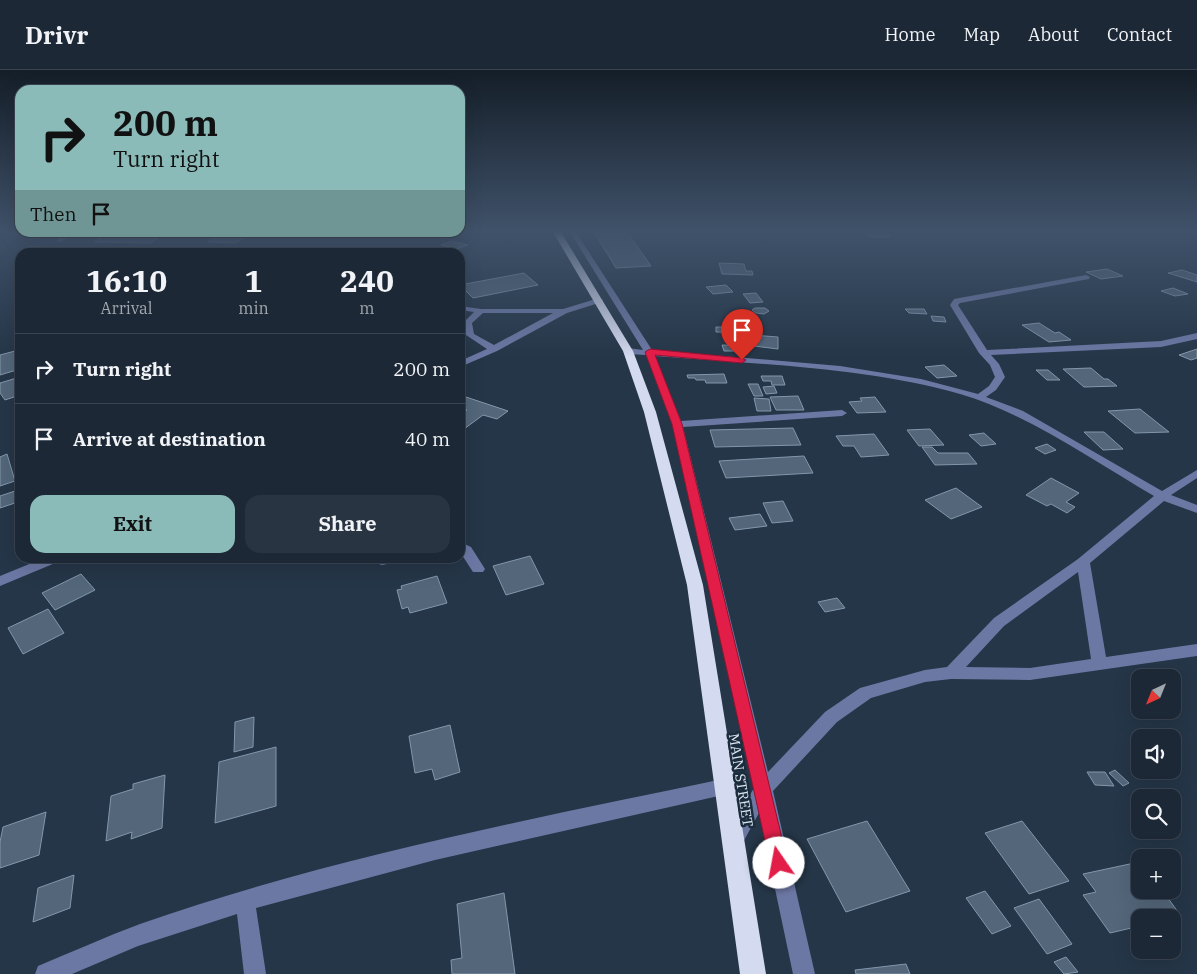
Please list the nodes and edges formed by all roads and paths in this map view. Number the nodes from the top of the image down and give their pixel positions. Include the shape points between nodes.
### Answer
1 (583, 274) edge
2 (600, 274) edge
3 (1086, 277) dead end
4 (599, 300) junction
5 (465, 309) edge
6 (564, 310) junction
7 (481, 311) junction
8 (1197, 336) edge
9 (494, 349) junction
10 (628, 351) junction
11 (650, 352) junction
12 (984, 354) junction
13 (465, 362) edge
14 (980, 397) junction
15 (842, 413) dead end
16 (677, 424) junction
17 (1197, 473) edge
18 (1162, 496) junction
19 (1197, 509) edge
20 (465, 549) edge
21 (1083, 562) junction
22 (44, 563) edge
23 (478, 568) dead end
24 (0, 581) edge
25 (1197, 650) edge
26 (1099, 663) junction
27 (951, 673) junction
28 (723, 787) junction
29 (763, 788) junction
30 (734, 840) junction
31 (245, 901) junction
32 (46, 974) edge
33 (255, 974) edge
34 (753, 974) edge
35 (804, 974) edge

1 - 4 highway, MAIN STREET
2 - 11 street
3 - 12 street via 957,301 954,305
4 - 6 street
4 - 10 highway, MAIN STREET
5 - 7 street
6 - 7 street
6 - 9 street
7 - 9 street via 468,322 470,335
8 - 12 street via 1141,346
9 - 13 street
10 - 11 street
10 - 28 highway, MAIN STREET via 650,412 695,585
11 - 14 street via 840,369 921,382
11 - 16 street
12 - 14 street via 1000,377 993,388
14 - 18 street via 1019,413
15 - 16 street
16 - 29 street
17 - 18 street
18 - 19 street
18 - 21 street
20 - 23 street
21 - 26 street
21 - 27 street via 999,622
22 - 24 street
25 - 26 street
26 - 27 street via 1030,674
27 - 29 street via 924,676 866,693 830,718
28 - 30 highway, MAIN STREET
28 - 31 street via 473,841
29 - 30 street
29 - 35 street
30 - 34 highway, MAIN STREET
31 - 32 street via 149,932
31 - 33 street

